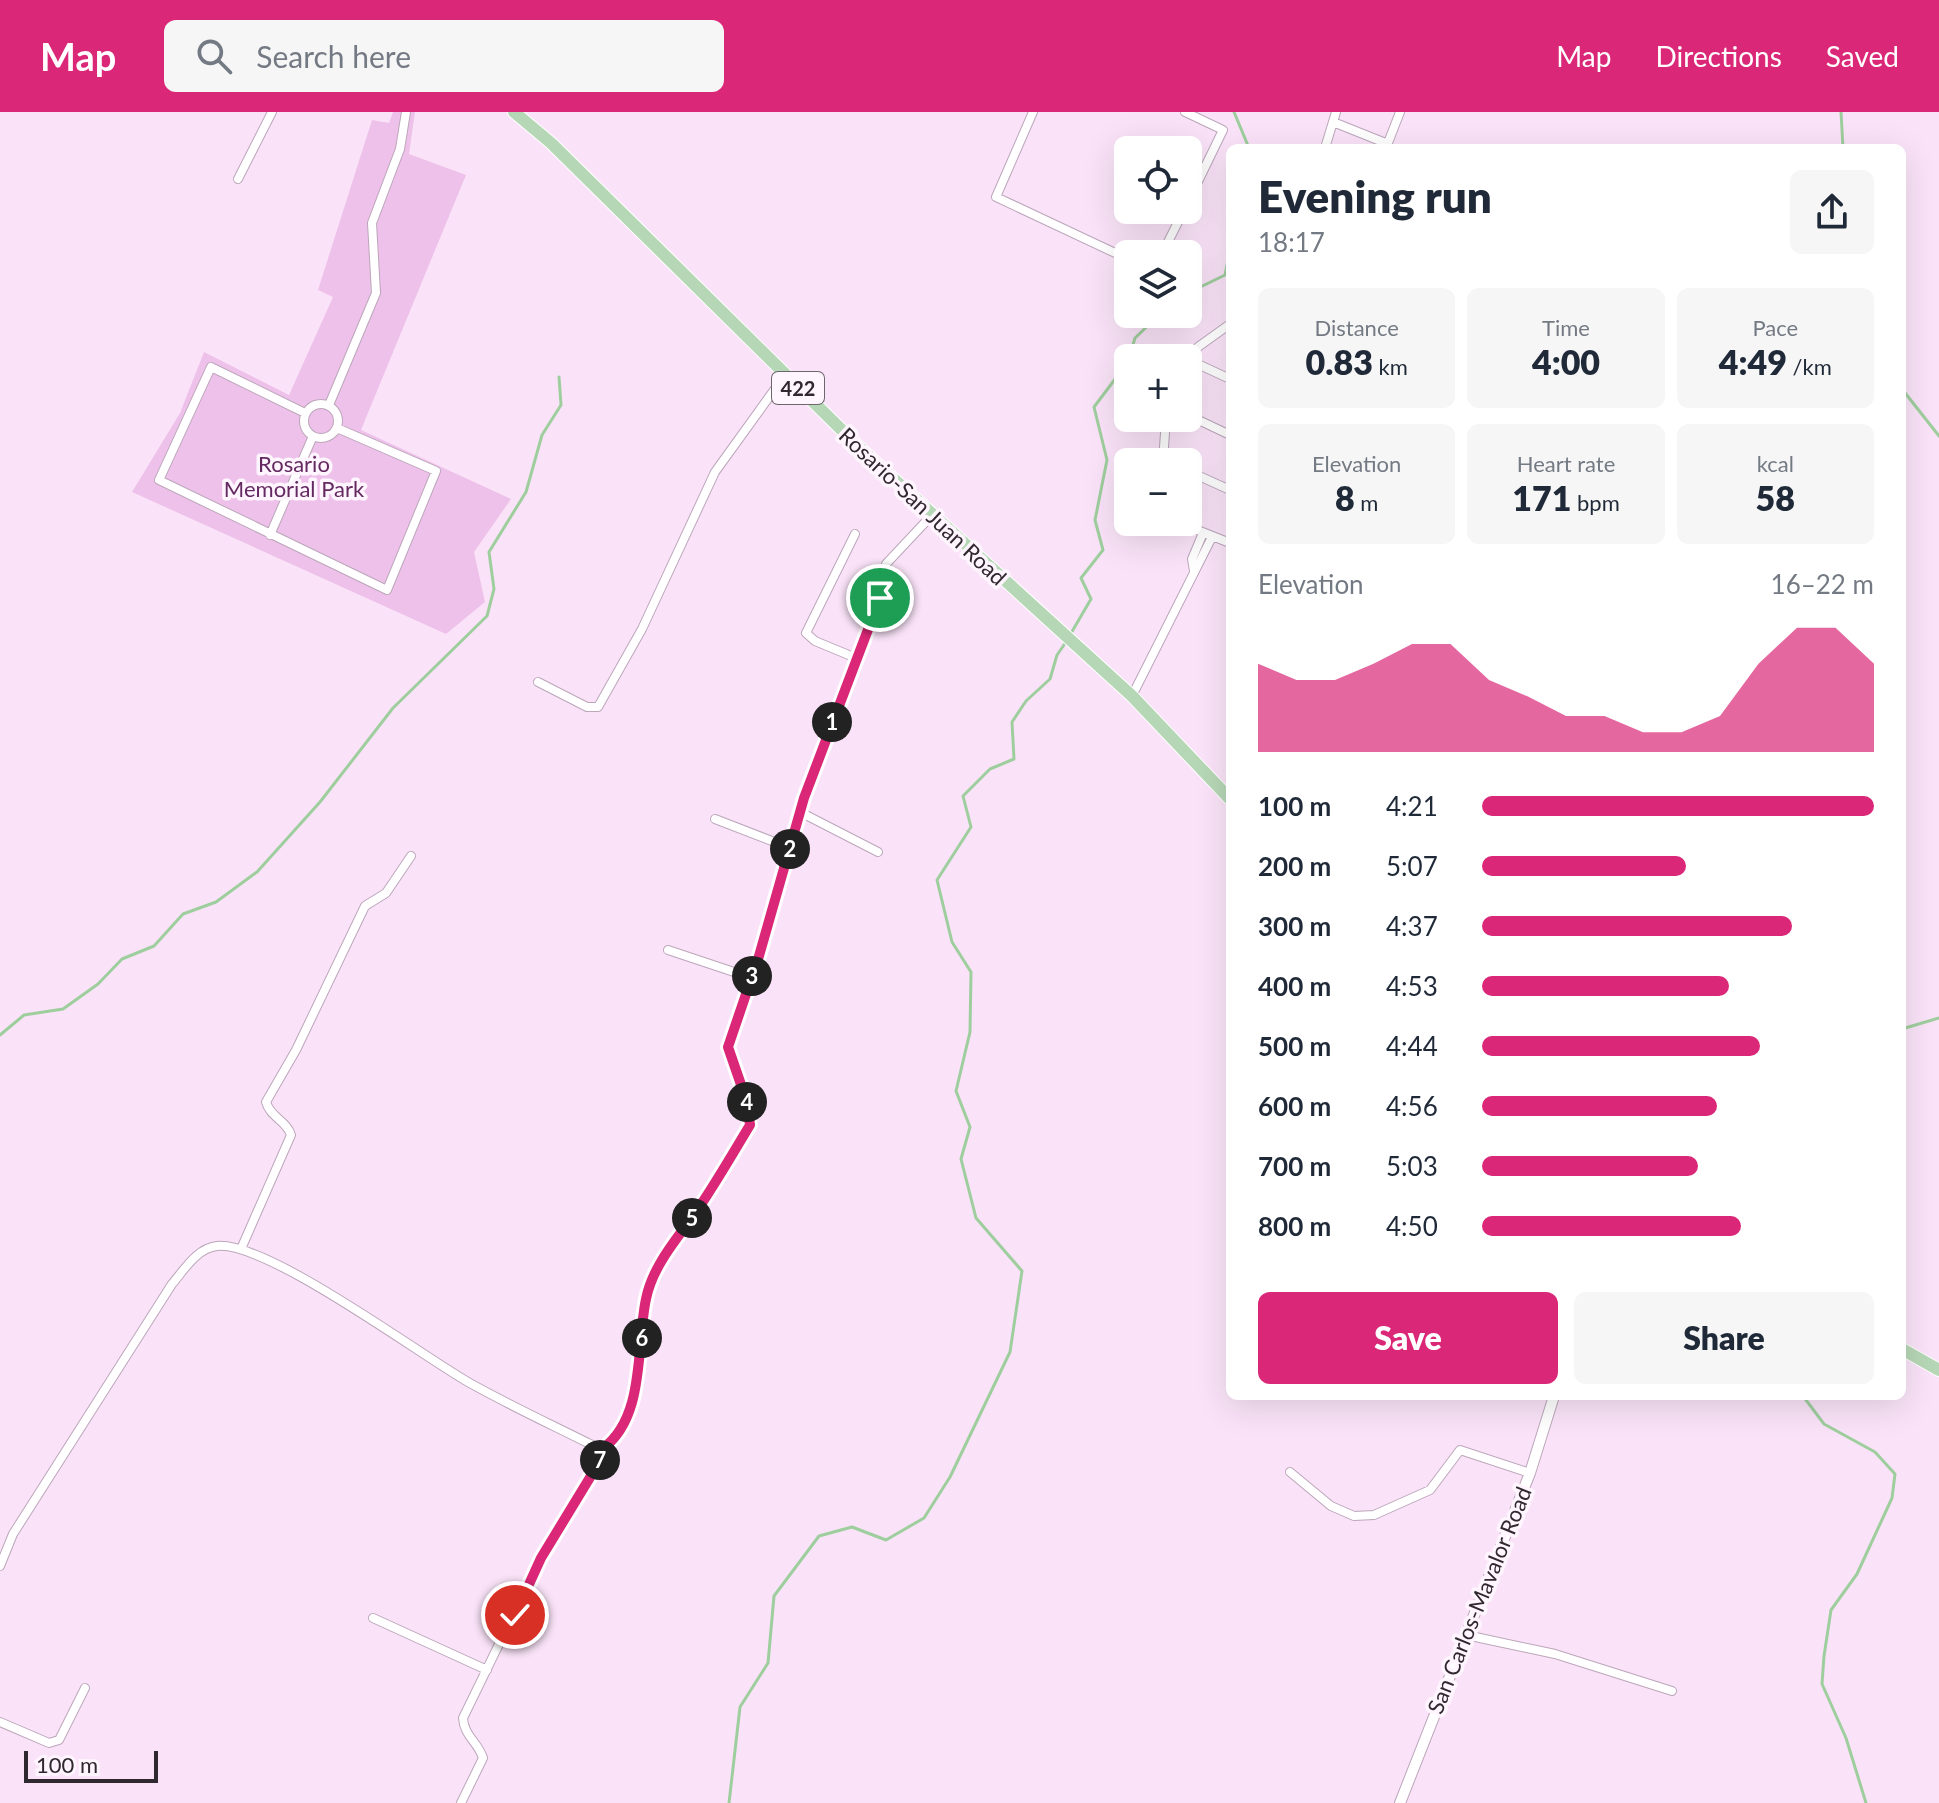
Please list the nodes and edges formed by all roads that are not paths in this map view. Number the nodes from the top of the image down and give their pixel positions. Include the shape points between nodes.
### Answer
1 (272, 112) edge
2 (406, 112) edge
3 (514, 112) edge
4 (1033, 112) edge
5 (1185, 112) edge
6 (1336, 112) edge
7 (1400, 112) edge
8 (1333, 122) junction
9 (1326, 144) edge
10 (1382, 144) edge
11 (1388, 144) edge
12 (1202, 173) edge
13 (238, 179) dead end
14 (1114, 252) edge
15 (1226, 328) edge
16 (1202, 344) edge
17 (1202, 367) edge
18 (785, 375) junction
19 (1226, 377) edge
20 (329, 405) junction
21 (305, 413) junction
22 (1202, 422) edge
23 (337, 428) junction
24 (1226, 433) edge
25 (313, 436) junction
26 (1202, 477) edge
27 (1226, 488) edge
28 (932, 515) junction
29 (1202, 533) edge
30 (855, 534) dead end
31 (270, 535) junction
32 (1207, 535) junction
33 (1226, 542) edge
34 (856, 658) junction
35 (538, 682) dead end
36 (1132, 696) junction
37 (1226, 795) edge
38 (800, 812) junction
39 (715, 819) dead end
40 (790, 848) junction
41 (878, 852) dead end
42 (411, 856) dead end
43 (668, 950) dead end
44 (752, 978) junction
45 (241, 1249) junction
46 (1906, 1351) edge
47 (1939, 1370) edge
48 (1553, 1400) edge
49 (602, 1449) junction
50 (1290, 1472) dead end
51 (1530, 1473) junction
52 (0, 1566) edge
53 (373, 1618) dead end
54 (1466, 1635) junction
55 (487, 1670) junction
56 (85, 1688) dead end
57 (1672, 1691) dead end
58 (0, 1722) edge
59 (461, 1803) edge
60 (1400, 1803) edge

1 - 13 street
2 - 20 street via 400,149 372,223 376,293
3 - 18 main road, Rosario-San Juan Road / 422
4 - 14 street via 996,197
5 - 12 street via 1223,130
6 - 8 street
7 - 11 street
8 - 9 street
8 - 10 street
15 - 16 street
17 - 19 street
18 - 28 main road, Rosario-San Juan Road / 422
18 - 35 street via 715,472 642,629 598,707 587,707
20 - 21 street via 312,405
20 - 23 street via 337,415
21 - 25 street via 303,424
21 - 31 street via 211,367 159,480
22 - 24 street
23 - 25 street via 329,436
23 - 31 street via 436,471 387,590
25 - 31 street
26 - 27 street
28 - 34 street via 886,564 884,591
28 - 36 main road, Rosario-San Juan Road / 422
29 - 32 street
30 - 34 street via 806,633
32 - 33 street
32 - 36 street via 1203,562
34 - 38 street
36 - 37 main road, Rosario-San Juan Road / 422
38 - 40 street
38 - 41 street
39 - 40 street
40 - 44 street
42 - 45 street via 386,893 365,906 266,1102 291,1135
43 - 44 street
44 - 49 street via 728,1047 750,1125 660,1263 646,1298 639,1365 627,1412 612,1442
45 - 49 street via 322,1290 467,1381
45 - 52 street via 217,1246 202,1252 172,1284 13,1534
46 - 47 main road
48 - 51 street, San Carlos-Mavalor Road
49 - 55 street
50 - 51 street via 1331,1506 1354,1516 1374,1515 1430,1490 1460,1450
51 - 54 street, San Carlos-Mavalor Road
53 - 55 street
54 - 57 street via 1555,1654
54 - 60 street, San Carlos-Mavalor Road
55 - 59 street via 463,1718 463,1728 483,1758
56 - 58 street via 59,1740 49,1743

